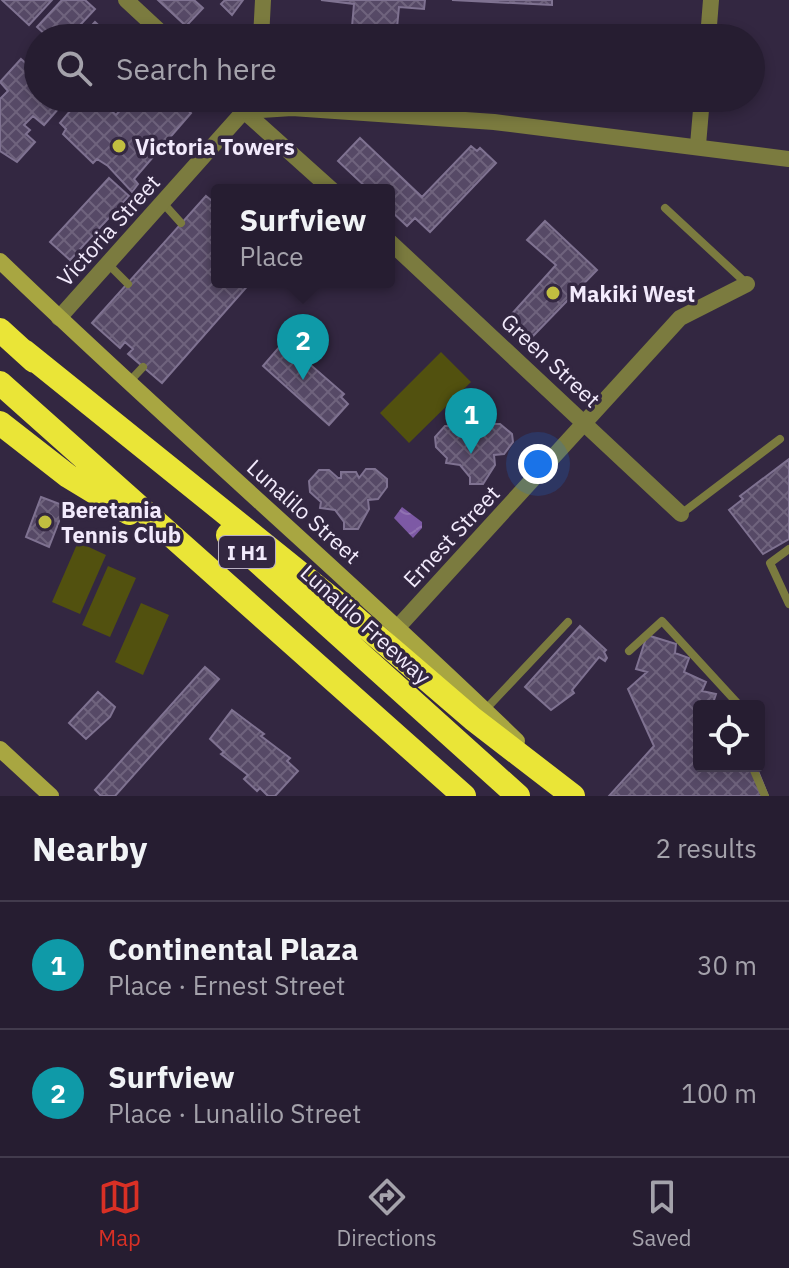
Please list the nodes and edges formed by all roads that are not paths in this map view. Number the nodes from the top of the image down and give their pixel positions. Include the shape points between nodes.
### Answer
1 (126, 0) edge
2 (263, 0) edge
3 (711, 0) edge
4 (152, 24) edge
5 (262, 24) edge
6 (709, 24) edge
7 (241, 112) edge
8 (256, 112) edge
9 (350, 112) edge
10 (701, 112) edge
11 (698, 145) junction
12 (789, 159) edge
13 (326, 184) edge
14 (162, 203) junction
15 (665, 208) dead end
16 (181, 223) dead end
17 (395, 247) edge
18 (0, 261) edge
19 (107, 264) junction
20 (128, 284) dead end
21 (747, 284) joint
22 (59, 318) junction
23 (0, 330) edge
24 (24, 351) junction
25 (143, 367) dead end
26 (129, 382) junction
27 (0, 383) edge
28 (0, 423) edge
29 (586, 423) junction
30 (780, 439) dead end
31 (681, 514) joint
32 (179, 543) junction
33 (789, 549) edge
34 (789, 604) edge
35 (568, 622) dead end
36 (398, 627) junction
37 (629, 651) dead end
38 (734, 700) edge
39 (485, 710) junction
40 (0, 749) edge
41 (755, 772) edge
42 (51, 796) edge
43 (464, 796) edge
44 (518, 796) edge
45 (575, 796) edge
46 (765, 796) edge

1 - 4 street
2 - 5 street
3 - 6 street
7 - 14 street, Victoria Street
8 - 13 street
9 - 11 street
10 - 11 street
11 - 12 street
14 - 16 lane
14 - 19 street, Victoria Street
15 - 21 lane
17 - 29 street, Green Street
18 - 22 main road, Lunalilo Street
19 - 20 lane
19 - 22 street, Victoria Street
21 - 29 street, Ernest Street via 680,318
22 - 26 main road, Lunalilo Street
23 - 24 highway, Lunalilo Freeway / I H1
24 - 44 highway, Lunalilo Freeway / I H1
24 - 45 highway via 473,719
25 - 26 lane
26 - 36 main road, Lunalilo Street
27 - 32 highway, I H1
28 - 32 highway via 68,476
29 - 31 street, Green Street
29 - 36 street, Ernest Street
30 - 31 lane
32 - 43 highway, I H1
33 - 34 lane via 770,563
35 - 39 lane
36 - 39 main road, Lunalilo Street
37 - 38 lane via 662,621
39 - 45 main road, Lunalilo Street
40 - 42 main road
41 - 46 lane

